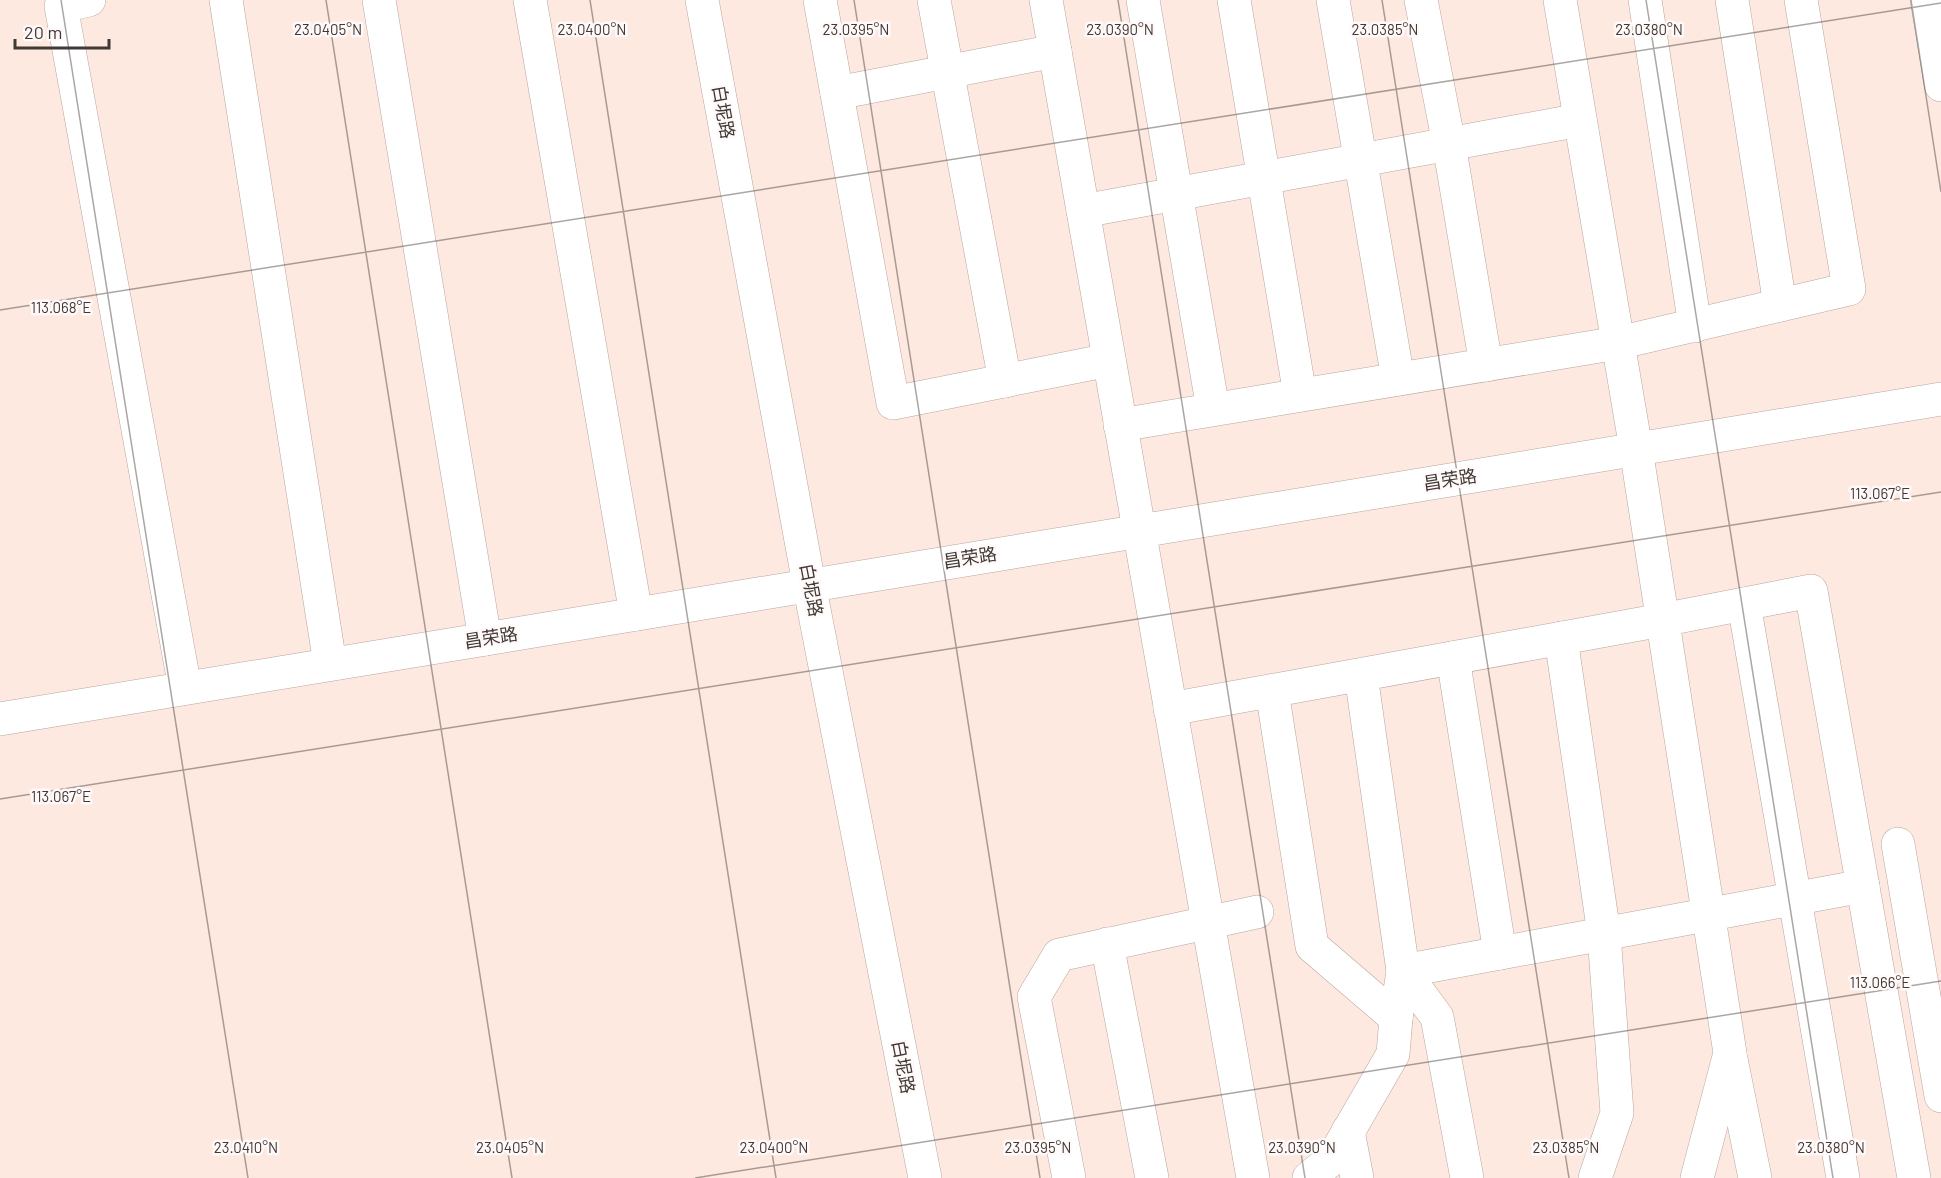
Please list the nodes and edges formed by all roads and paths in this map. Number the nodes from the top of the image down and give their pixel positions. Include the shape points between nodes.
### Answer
1 (88, 0) edge
2 (226, 0) edge
3 (379, 0) edge
4 (530, 0) edge
5 (702, 0) edge
6 (820, 0) edge
7 (934, 0) edge
8 (1046, 0) edge
9 (1143, 0) edge
10 (1234, 0) edge
11 (1333, 0) edge
12 (1421, 0) edge
13 (1560, 0) edge
14 (1645, 0) edge
15 (1732, 0) edge
16 (1801, 0) edge
17 (1927, 0) edge
18 (1055, 51) junction
19 (948, 72) junction
20 (1941, 85) edge
21 (837, 93) junction
22 (1580, 120) junction
23 (1449, 144) junction
24 (1360, 160) junction
25 (1264, 178) junction
26 (1176, 194) junction
27 (1083, 212) junction
28 (1780, 305) junction
29 (1695, 326) junction
30 (1618, 343) junction
31 (1108, 360) junction
32 (1486, 365) junction
33 (1398, 379) junction
34 (1005, 381) junction
35 (1300, 395) junction
36 (1941, 399) edge
37 (1213, 410) junction
38 (1120, 425) junction
39 (1636, 449) junction
40 (1138, 531) junction
41 (810, 584) junction
42 (1744, 604) junction
43 (636, 614) junction
44 (1662, 620) junction
45 (1561, 638) junction
46 (485, 639) junction
47 (1453, 658) junction
48 (330, 664) junction
49 (1361, 675) junction
50 (185, 688) junction
51 (1272, 691) junction
52 (1170, 709) junction
53 (0, 719) edge
54 (1898, 844) dead end
55 (1863, 886) junction
56 (1795, 900) junction
57 (1257, 912) dead end
58 (1708, 915) junction
59 (1207, 922) junction
60 (1604, 934) junction
61 (1107, 944) junction
62 (1500, 953) junction
63 (1403, 971) junction
64 (1396, 1018) junction
65 (1730, 1053) junction
66 (1941, 1096) edge
67 (1348, 1131) junction
68 (925, 1178) edge
69 (1069, 1178) edge
70 (1152, 1178) edge
71 (1252, 1178) edge
72 (1309, 1178) edge
73 (1357, 1178) edge
74 (1467, 1178) edge
75 (1595, 1178) edge
76 (1697, 1178) edge
77 (1755, 1178) edge
78 (1843, 1178) edge
79 (1914, 1178) edge

1 - 50 street via 61,6
2 - 48 street
3 - 46 street
4 - 43 street
5 - 41 street, 白坭路
6 - 21 street
7 - 19 street
8 - 18 street
9 - 26 street
10 - 25 street
11 - 24 street
12 - 23 street
13 - 22 street
14 - 29 street
15 - 28 street
16 - 28 street via 1849,289
17 - 20 street
18 - 19 street
18 - 27 street
19 - 21 street
19 - 34 street
21 - 34 street via 893,403
22 - 23 street
22 - 30 street
23 - 24 street
23 - 32 street
24 - 25 street
24 - 33 street
25 - 26 street
25 - 35 street
26 - 27 street
26 - 37 street
27 - 31 street
28 - 29 street
29 - 30 street
30 - 32 street
30 - 39 street
31 - 34 street
31 - 38 street
32 - 33 street
33 - 35 street
35 - 37 street
36 - 39 street, 昌荣路
37 - 38 street
38 - 40 street
39 - 40 street, 昌荣路
39 - 44 street
40 - 41 street, 昌荣路
40 - 52 street
41 - 43 street, 昌荣路
41 - 68 street, 白坭路
42 - 44 street
42 - 55 street via 1811,591
42 - 56 street
43 - 46 street, 昌荣路
44 - 45 street
44 - 58 street
45 - 47 street
45 - 60 street
46 - 48 street, 昌荣路
47 - 49 street
47 - 62 street
48 - 50 street, 昌荣路
49 - 51 street
49 - 63 street
50 - 53 street, 昌荣路
51 - 52 street
51 - 64 street via 1312,946
52 - 59 street
54 - 66 street
55 - 56 street
55 - 79 street
56 - 58 street
56 - 78 street
57 - 59 street
58 - 60 street
58 - 65 street
59 - 61 street
59 - 71 street
60 - 62 street
60 - 75 street via 1617,1113
61 - 69 street via 1059,955 1034,997
61 - 70 street
62 - 63 street
63 - 64 street
63 - 74 street via 1437,1017
64 - 67 street via 1393,1054
65 - 76 street
65 - 77 street
67 - 72 street via 1333,1158
67 - 73 street

